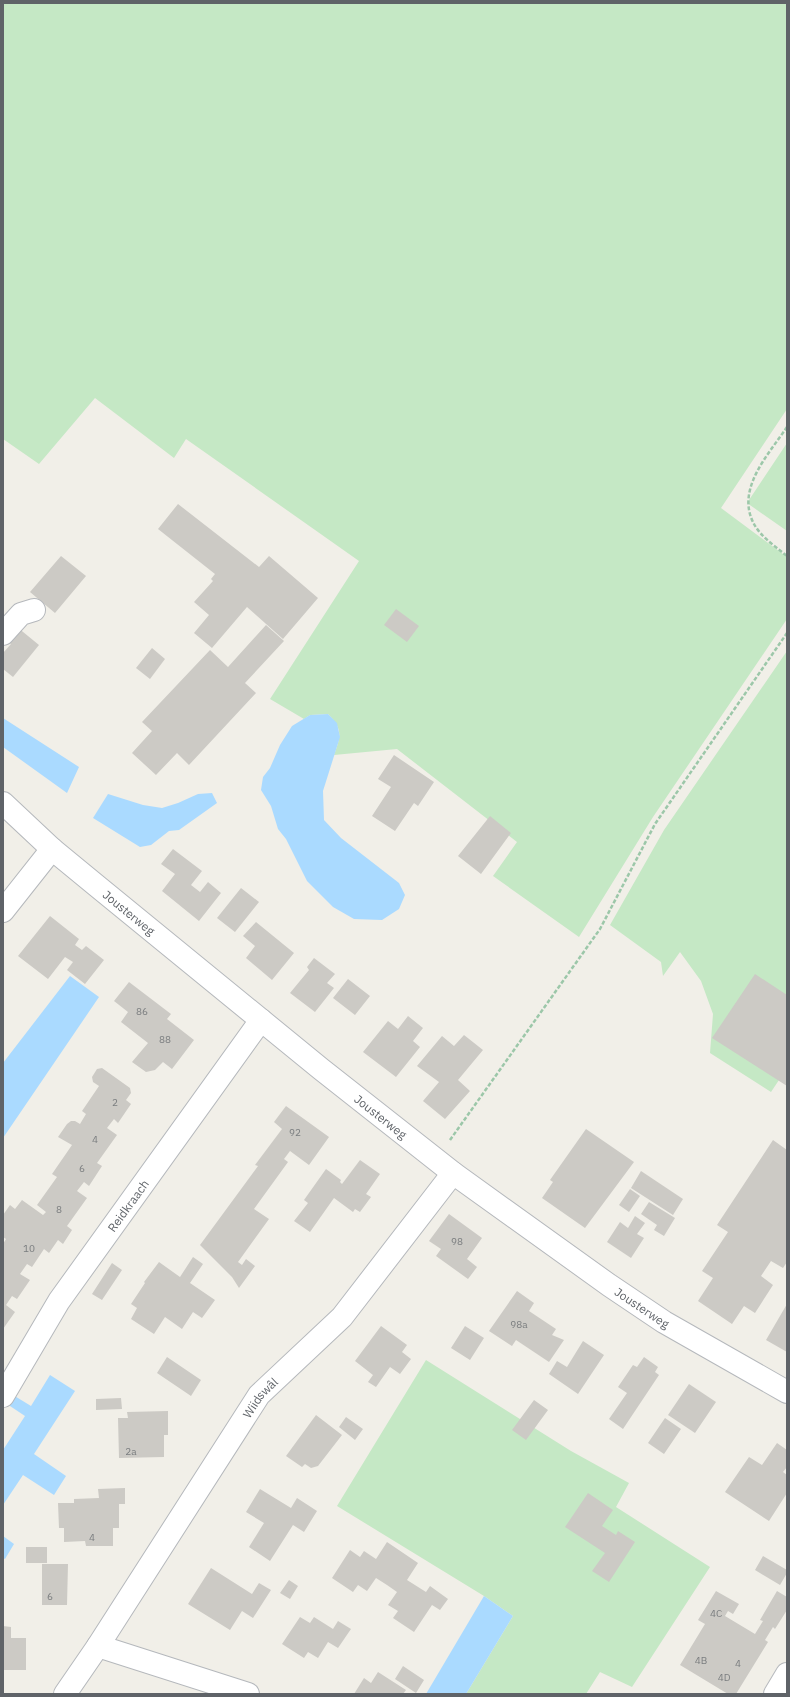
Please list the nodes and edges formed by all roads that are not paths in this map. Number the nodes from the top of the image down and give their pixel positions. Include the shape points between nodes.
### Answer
1 (34, 610) dead end
2 (3, 634) edge
3 (3, 803) edge
4 (52, 849) junction
5 (3, 911) edge
6 (261, 1020) junction
7 (453, 1173) junction
8 (787, 1392) edge
9 (3, 1396) edge
10 (98, 1646) junction
11 (787, 1674) edge
12 (65, 1694) edge
13 (248, 1694) edge
14 (775, 1694) edge

1 - 2 street via 21,614
3 - 4 street, Jousterweg
4 - 5 street
4 - 6 street, Jousterweg
6 - 7 street, Jousterweg
6 - 9 street, Reidkraach via 59,1301
7 - 8 street, Jousterweg via 664,1322
7 - 10 street, Wiidswâl via 342,1317 259,1395
10 - 12 street, Wiidswâl
10 - 13 street
11 - 14 street

